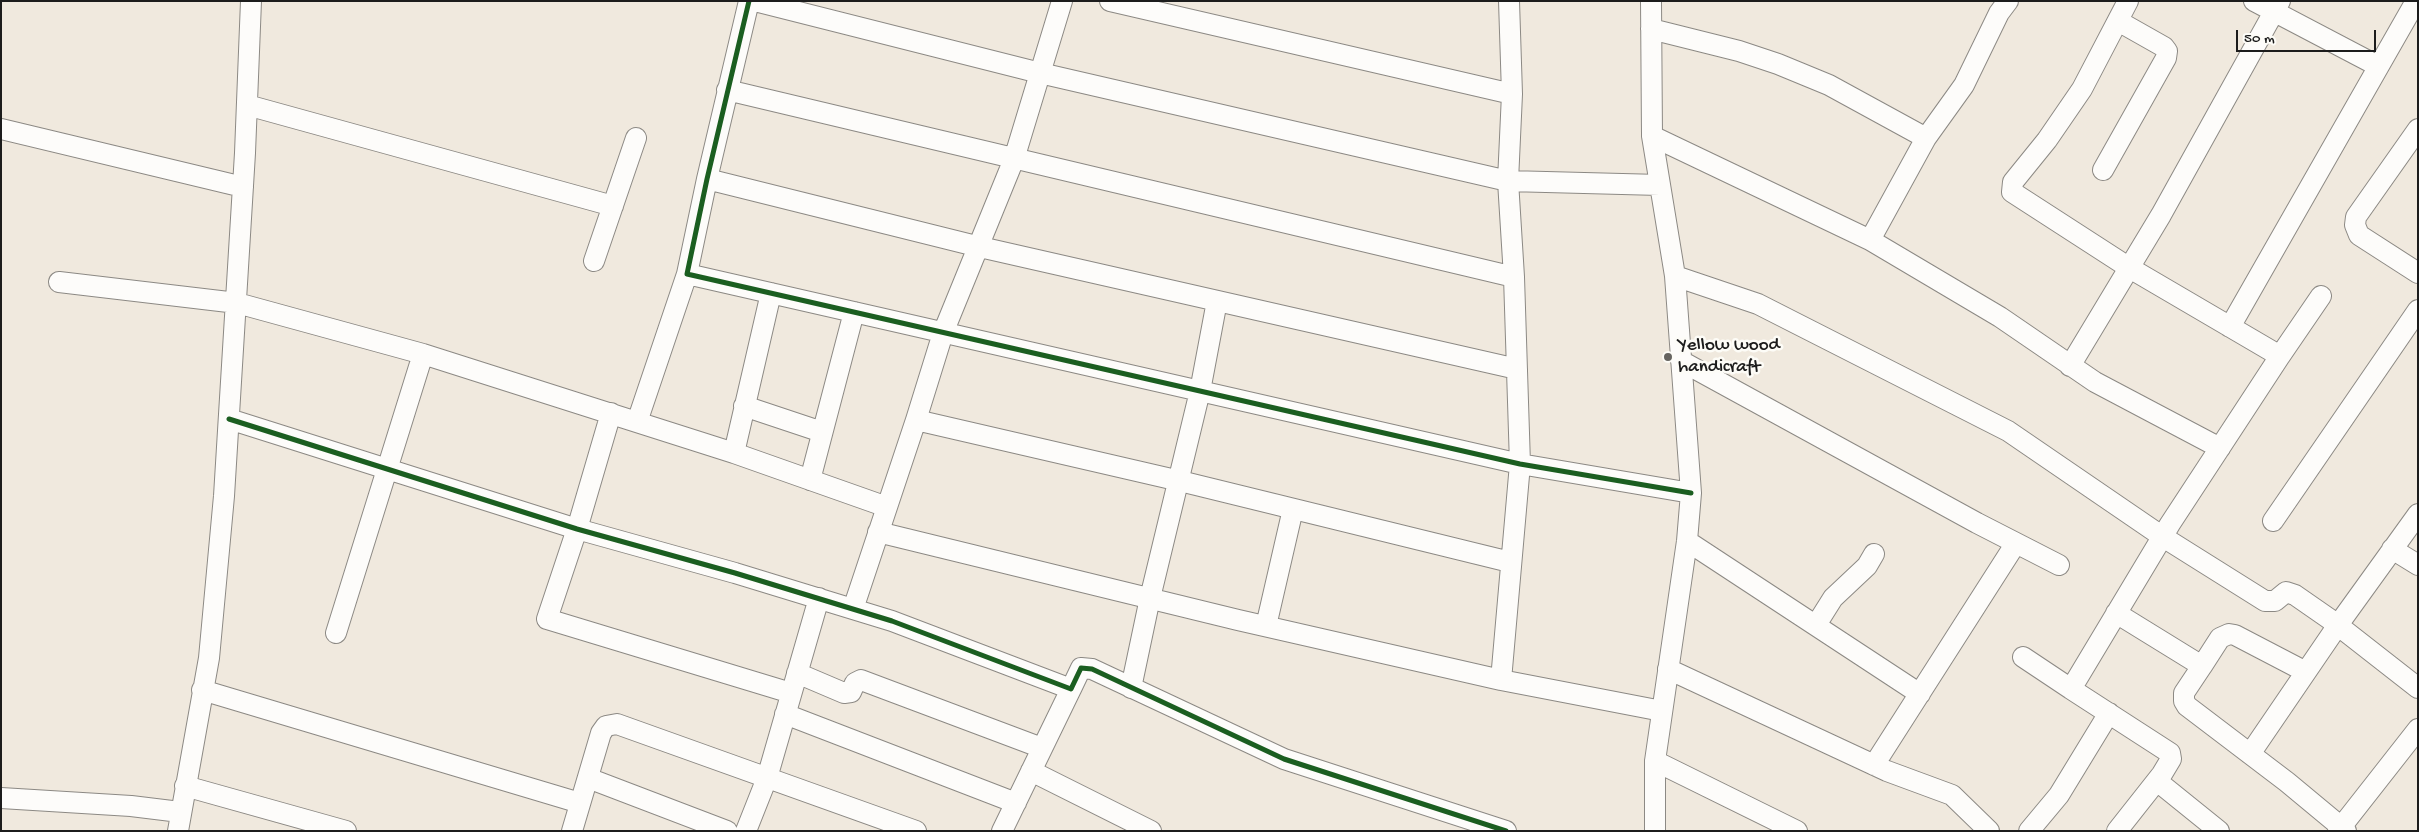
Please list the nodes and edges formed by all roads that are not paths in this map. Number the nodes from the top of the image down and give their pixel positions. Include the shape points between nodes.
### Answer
1 (252, 1) edge
2 (749, 1) edge
3 (755, 1) edge
4 (1062, 1) edge
5 (1110, 1) edge
6 (1509, 1) edge
7 (1651, 1) edge
8 (2128, 1) edge
9 (2254, 1) edge
10 (2416, 1) edge
11 (2005, 2) edge
12 (2277, 7) edge
13 (2118, 21) junction
14 (1651, 29) junction
15 (2378, 66) junction
16 (1040, 73) junction
17 (727, 90) junction
18 (1512, 94) junction
19 (247, 105) junction
20 (1, 129) edge
21 (1652, 136) junction
22 (636, 138) dead end
23 (1926, 138) junction
24 (2415, 138) edge
25 (1014, 159) junction
26 (2103, 170) dead end
27 (706, 179) junction
28 (1508, 181) junction
29 (1660, 184) junction
30 (243, 188) junction
31 (613, 206) junction
32 (1870, 240) junction
33 (980, 247) junction
34 (594, 261) dead end
35 (2128, 267) junction
36 (2418, 273) edge
37 (687, 274) junction
38 (1675, 276) junction
39 (1514, 277) junction
40 (59, 282) dead end
41 (771, 293) junction
42 (2321, 296) dead end
43 (1217, 301) junction
44 (237, 303) junction
45 (2418, 310) edge
46 (854, 312) junction
47 (2230, 326) junction
48 (943, 333) junction
49 (423, 354) junction
50 (2280, 356) junction
51 (1681, 361) junction
52 (2070, 366) junction
53 (1517, 369) junction
54 (1200, 392) junction
55 (744, 406) junction
56 (611, 413) junction
57 (228, 419) junction
58 (916, 420) junction
59 (638, 422) junction
60 (822, 432) junction
61 (2220, 448) junction
62 (734, 453) junction
63 (1520, 464) junction
64 (387, 468) junction
65 (810, 480) junction
66 (1180, 481) junction
67 (1692, 493) junction
68 (887, 507) junction
69 (1293, 509) junction
70 (2418, 514) edge
71 (2273, 521) dead end
72 (577, 529) junction
73 (878, 532) junction
74 (2162, 537) junction
75 (1687, 541) junction
76 (2016, 543) junction
77 (2392, 549) junction
78 (1874, 554) dead end
79 (1510, 562) junction
80 (2059, 565) dead end
81 (2418, 566) edge
82 (819, 598) junction
83 (1150, 598) junction
84 (853, 609) junction
85 (2116, 613) junction
86 (1816, 625) junction
87 (2338, 625) junction
88 (1266, 626) junction
89 (336, 633) dead end
90 (2022, 657) dead end
91 (2202, 666) junction
92 (1668, 669) junction
93 (2306, 672) junction
94 (797, 673) junction
95 (1501, 680) junction
96 (1132, 688) junction
97 (2418, 688) edge
98 (1071, 689) junction
99 (2071, 689) junction
100 (202, 690) junction
101 (791, 693) junction
102 (1920, 694) junction
103 (1662, 711) junction
104 (2109, 713) junction
105 (785, 714) junction
106 (2418, 729) edge
107 (1042, 748) junction
108 (2250, 754) junction
109 (1655, 761) junction
110 (1874, 765) junction
111 (1031, 771) junction
112 (588, 778) junction
113 (767, 778) junction
114 (2157, 781) junction
115 (185, 786) junction
116 (1, 798) edge
117 (580, 803) junction
118 (1016, 803) junction
119 (179, 822) edge
120 (2342, 829) edge
121 (346, 831) edge
122 (572, 831) edge
123 (727, 831) edge
124 (746, 831) edge
125 (916, 831) edge
126 (1002, 831) edge
127 (1151, 831) edge
128 (1506, 831) edge
129 (1655, 831) edge
130 (1797, 831) edge
131 (1989, 831) edge
132 (2029, 831) edge
133 (2117, 831) edge
134 (2219, 831) edge

1 - 19 street
2 - 17 street
3 - 16 street
4 - 16 street
5 - 18 street
6 - 18 street
7 - 14 street
8 - 13 street
9 - 12 street
10 - 15 street
11 - 23 street via 1964,85
12 - 15 street
12 - 35 street via 2161,215
13 - 26 street via 2167,51
13 - 35 street via 2082,89 2014,182 2012,192
14 - 21 street
14 - 23 street via 1778,64 1829,85
15 - 47 street
16 - 25 street
16 - 28 street
17 - 25 street
17 - 27 street
18 - 28 street
19 - 30 street
19 - 31 street
20 - 30 street
21 - 29 street
21 - 32 street
22 - 31 street
23 - 32 street
24 - 36 street via 2356,217 2355,224 2359,235
25 - 33 street
25 - 39 street
27 - 33 street
27 - 37 street
28 - 29 street
28 - 39 street
29 - 38 street
30 - 44 street
31 - 34 street
32 - 52 street via 2000,317
33 - 43 street
33 - 48 street
35 - 47 street
35 - 52 street
37 - 41 street
37 - 59 street
38 - 51 street
38 - 74 street via 1758,304 2008,431
39 - 53 street
40 - 44 street
41 - 46 street
41 - 55 street
42 - 50 street
43 - 53 street
43 - 54 street
44 - 49 street
44 - 57 street
45 - 71 street
46 - 48 street
46 - 60 street
47 - 50 street
48 - 54 street
48 - 58 street
49 - 56 street
49 - 64 street
50 - 61 street
51 - 67 street
51 - 76 street
52 - 61 street via 2121,397
53 - 63 street
54 - 63 street
54 - 66 street
55 - 60 street
55 - 62 street
56 - 59 street
56 - 72 street
57 - 64 street
57 - 100 street via 210,639
58 - 66 street
58 - 68 street
59 - 62 street
60 - 65 street
61 - 74 street
62 - 65 street
63 - 67 street
63 - 79 street
64 - 72 street
64 - 89 street
65 - 68 street
66 - 69 street
66 - 83 street
67 - 75 street
68 - 73 street
69 - 79 street
69 - 88 street
70 - 77 street
72 - 82 street
72 - 101 street via 547,619
73 - 83 street
73 - 84 street
74 - 85 street
74 - 87 street via 2265,601 2275,601 2283,593 2290,592
75 - 86 street
75 - 92 street
76 - 80 street
76 - 102 street
77 - 81 street
77 - 87 street
78 - 86 street via 1859,574 1841,588
79 - 95 street
82 - 84 street
82 - 94 street
83 - 88 street
83 - 96 street
84 - 98 street
85 - 91 street
85 - 99 street
86 - 102 street
87 - 93 street
87 - 97 street
88 - 95 street
90 - 99 street
91 - 93 street via 2220,638 2229,634
91 - 108 street via 2184,693 2184,701
92 - 103 street
92 - 110 street
93 - 108 street
94 - 101 street
94 - 107 street via 844,693 850,692 861,680
95 - 103 street
96 - 98 street via 1087,667 1081,668
96 - 128 street via 1284,759
98 - 107 street
99 - 104 street
100 - 115 street
100 - 117 street
101 - 105 street
102 - 110 street
103 - 109 street
104 - 114 street via 2170,754 2171,759
104 - 132 street via 2059,795
105 - 113 street
105 - 118 street
106 - 120 street
107 - 111 street
108 - 120 street
109 - 129 street
109 - 130 street
110 - 131 street via 1952,795
111 - 118 street
111 - 127 street
112 - 113 street via 601,733 606,726 617,724
112 - 117 street
112 - 123 street
113 - 124 street
113 - 125 street
114 - 133 street
114 - 134 street
115 - 119 street
115 - 121 street
116 - 119 street via 131,806
117 - 122 street
118 - 126 street

